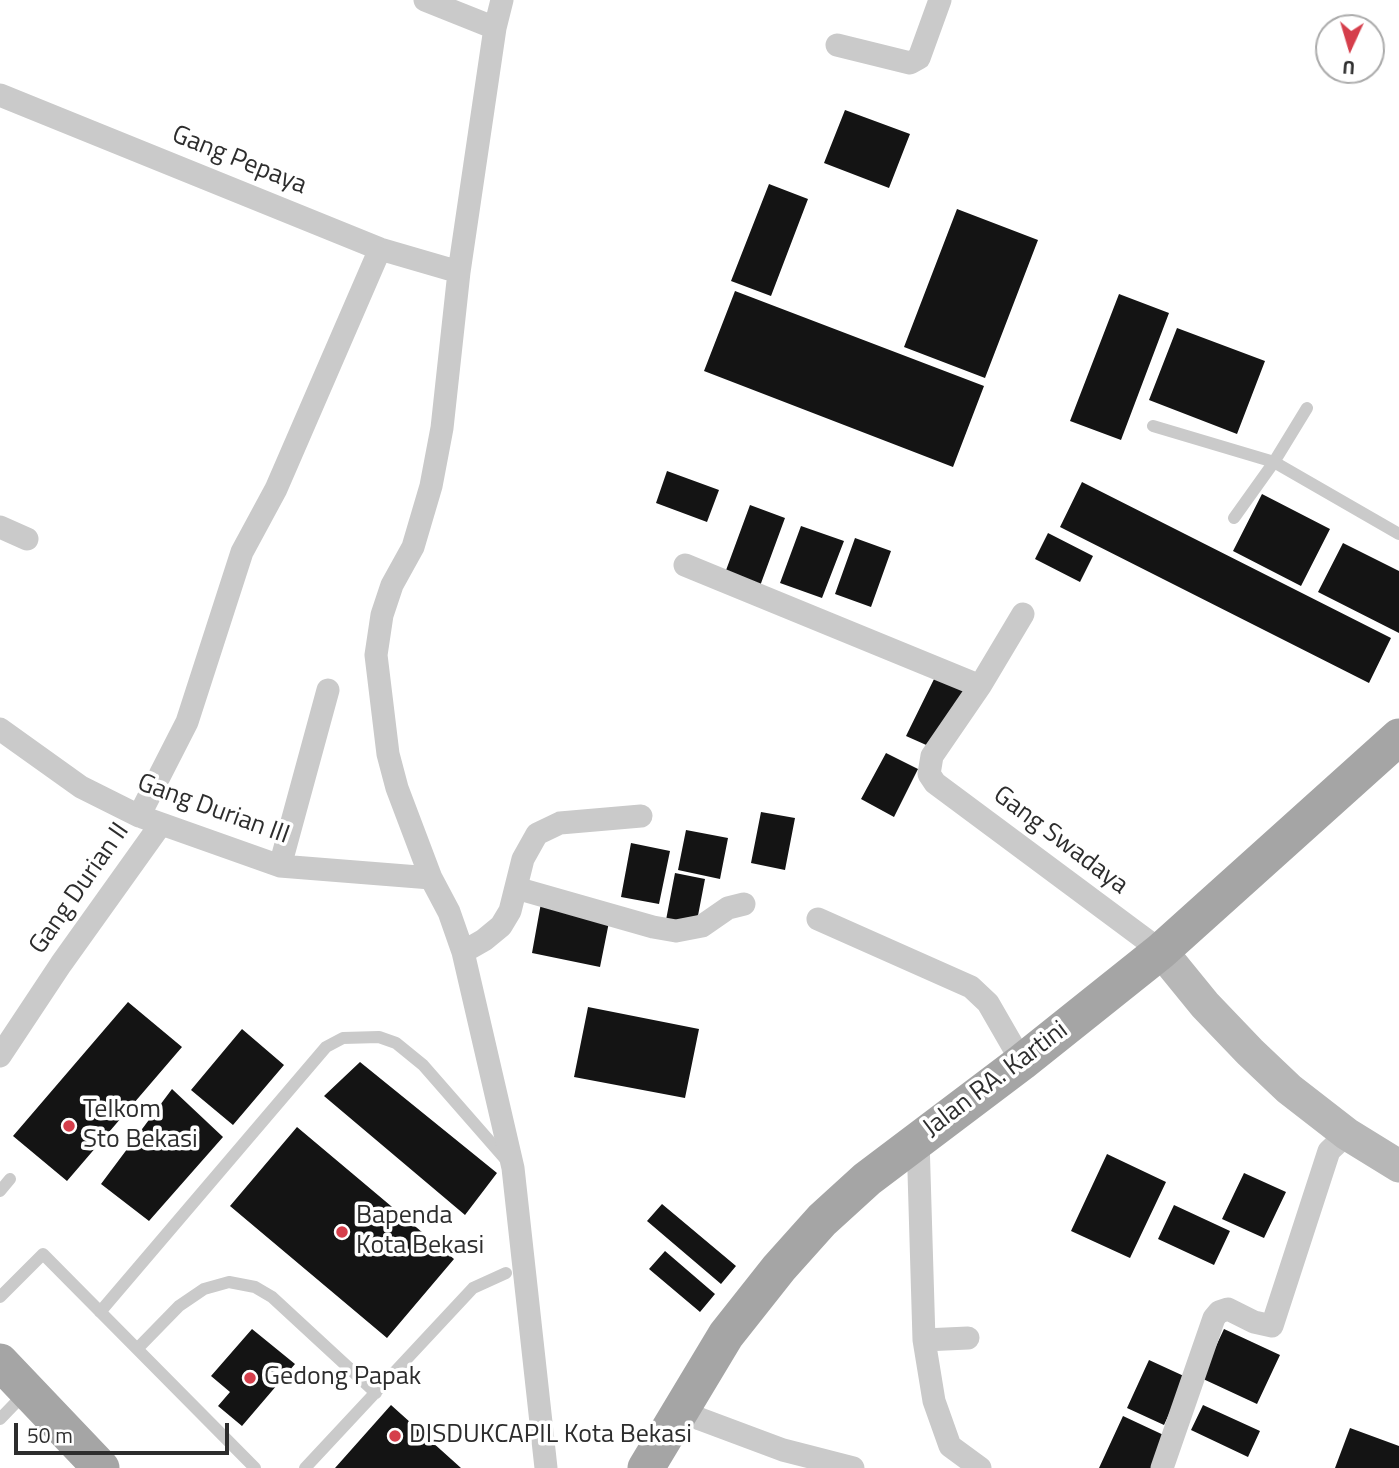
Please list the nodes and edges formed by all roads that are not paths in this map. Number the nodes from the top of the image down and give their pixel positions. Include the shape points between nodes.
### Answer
1 (425, 0) edge
2 (502, 0) edge
3 (940, 0) edge
4 (495, 28) junction
5 (837, 45) dead end
6 (0, 95) edge
7 (380, 249) junction
8 (459, 272) junction
9 (1307, 408) dead end
10 (1153, 426) dead end
11 (1274, 462) junction
12 (1234, 518) dead end
13 (0, 527) edge
14 (1399, 534) edge
15 (27, 539) dead end
16 (685, 565) dead end
17 (1023, 614) dead end
18 (980, 686) junction
19 (328, 690) dead end
20 (0, 729) edge
21 (1399, 737) edge
22 (641, 816) dead end
23 (150, 820) junction
24 (280, 866) junction
25 (431, 878) junction
26 (516, 888) junction
27 (744, 904) dead end
28 (818, 919) dead end
29 (463, 951) junction
30 (1161, 951) junction
31 (0, 1056) edge
32 (1022, 1062) junction
33 (1347, 1134) junction
34 (918, 1139) junction
35 (1399, 1166) edge
36 (513, 1168) junction
37 (10, 1179) dead end
38 (0, 1191) edge
39 (506, 1273) dead end
40 (0, 1297) edge
41 (100, 1312) junction
42 (968, 1338) dead end
43 (924, 1340) junction
44 (137, 1349) junction
45 (0, 1362) edge
46 (27, 1391) junction
47 (376, 1393) junction
48 (681, 1410) junction
49 (0, 1419) edge
50 (653, 1466) edge
51 (101, 1468) edge
52 (255, 1468) edge
53 (305, 1468) edge
54 (546, 1468) edge
55 (853, 1468) edge
56 (980, 1468) edge
57 (1162, 1468) edge

1 - 4 street
2 - 4 street
3 - 5 street via 919,58 910,63
4 - 8 street
6 - 7 street, Gang Pepaya
7 - 8 street, Gang Pepaya
7 - 23 street, Gang Durian II via 276,489 242,552
8 - 25 street via 431,486 413,547 392,585 376,655 388,754
9 - 11 lane
10 - 11 lane
11 - 12 lane
11 - 14 lane
13 - 15 street
16 - 18 street
17 - 18 street
18 - 30 street, Gang Swadaya via 932,756 929,775
19 - 24 street
20 - 23 street, Gang Durian III via 81,787
21 - 30 main road, Jalan RA. Kartini
22 - 26 street via 547,827 530,844
23 - 24 street, Gang Durian III
23 - 31 street, Gang Durian II
24 - 25 street, Gang Durian III
25 - 29 street
26 - 27 street via 676,931 702,926 728,908
26 - 29 street via 501,926
28 - 32 street via 971,986 988,1003
29 - 36 street
30 - 32 main road, Jalan RA. Kartini
30 - 33 street via 1250,1052
32 - 34 main road, Jalan RA. Kartini
33 - 35 street
33 - 57 street via 1329,1151 1272,1326 1227,1309 1213,1318
34 - 43 street
34 - 48 main road, Jalan RA. Kartini via 840,1203 779,1268 726,1335
36 - 41 lane via 423,1065 396,1044 379,1037 343,1038 326,1047
36 - 54 street
37 - 38 lane
39 - 47 lane via 473,1288
40 - 41 lane via 43,1254
41 - 44 lane
42 - 43 street
43 - 56 street via 934,1401 950,1446
44 - 47 lane via 180,1306 204,1289 229,1282 255,1287 272,1297
44 - 52 lane
45 - 46 main road
46 - 49 lane
46 - 51 main road
47 - 53 lane
48 - 50 main road, Jalan RA. Kartini
48 - 55 street via 783,1450

